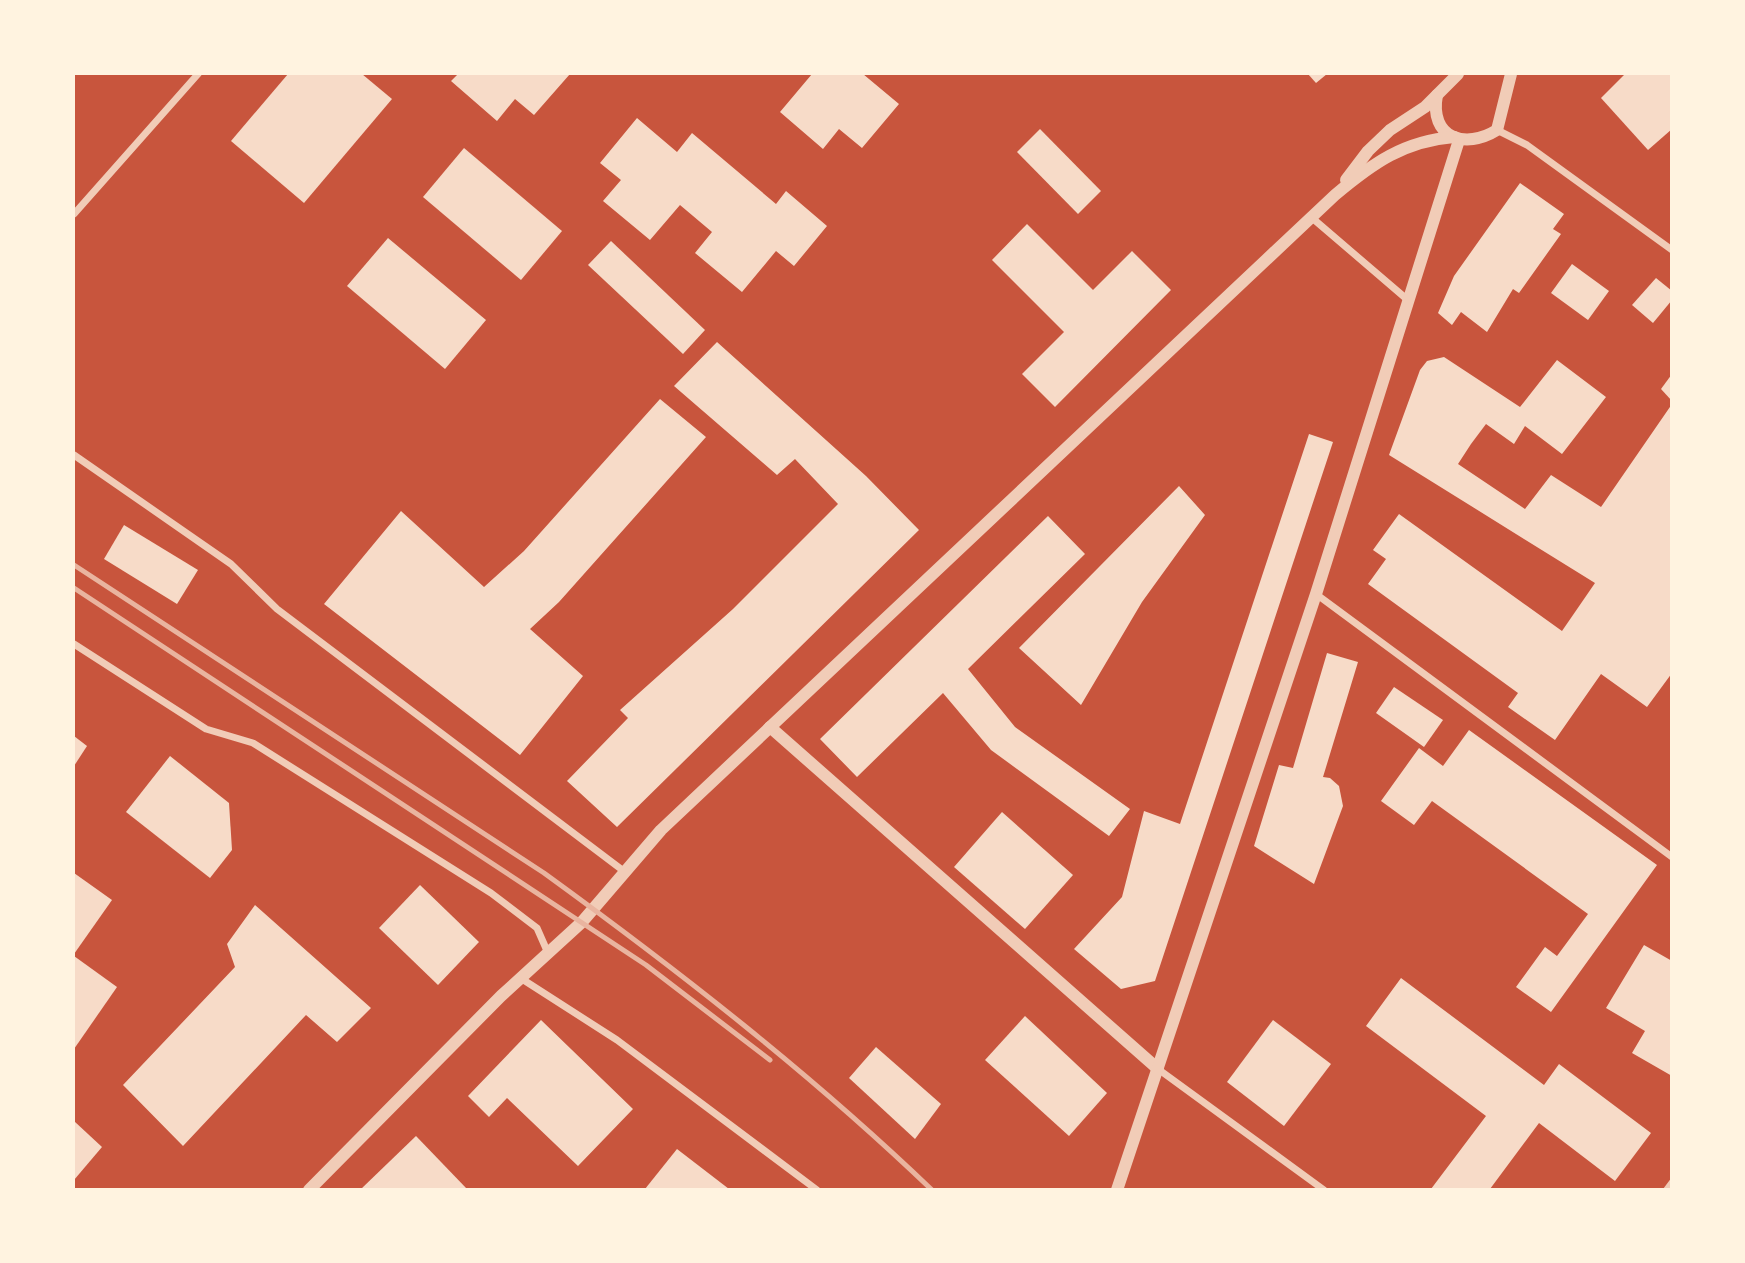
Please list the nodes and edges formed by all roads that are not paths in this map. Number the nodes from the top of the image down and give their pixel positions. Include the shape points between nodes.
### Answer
1 (198, 74) edge
2 (1458, 74) edge
3 (1511, 74) edge
4 (1437, 94) junction
5 (1497, 130) junction
6 (1456, 139) junction
7 (1335, 195) junction
8 (74, 214) edge
9 (1311, 218) junction
10 (1671, 250) edge
11 (1410, 302) junction
12 (74, 456) edge
13 (1316, 594) junction
14 (74, 644) edge
15 (770, 727) junction
16 (1671, 857) edge
17 (625, 872) junction
18 (548, 955) junction
19 (522, 979) junction
20 (1158, 1069) junction
21 (1671, 1181) edge
22 (309, 1189) edge
23 (817, 1189) edge
24 (1117, 1189) edge
25 (1324, 1189) edge
26 (1666, 1189) edge

1 - 8 street
2 - 4 street
3 - 5 street
4 - 6 street via 1434,109 1440,125
4 - 7 street via 1368,151
5 - 6 street via 1481,140
5 - 10 street via 1527,145
6 - 7 street via 1428,139 1393,151
6 - 11 street
7 - 9 street
9 - 11 street
9 - 15 street
11 - 13 street
12 - 17 street via 231,564 277,609
13 - 16 street
13 - 20 street
14 - 18 street via 206,729 253,743 491,893 537,928
15 - 17 street via 661,830
15 - 20 street
17 - 18 street
18 - 19 street
19 - 22 street
19 - 23 street via 617,1040
20 - 24 street
20 - 25 street
21 - 26 street

